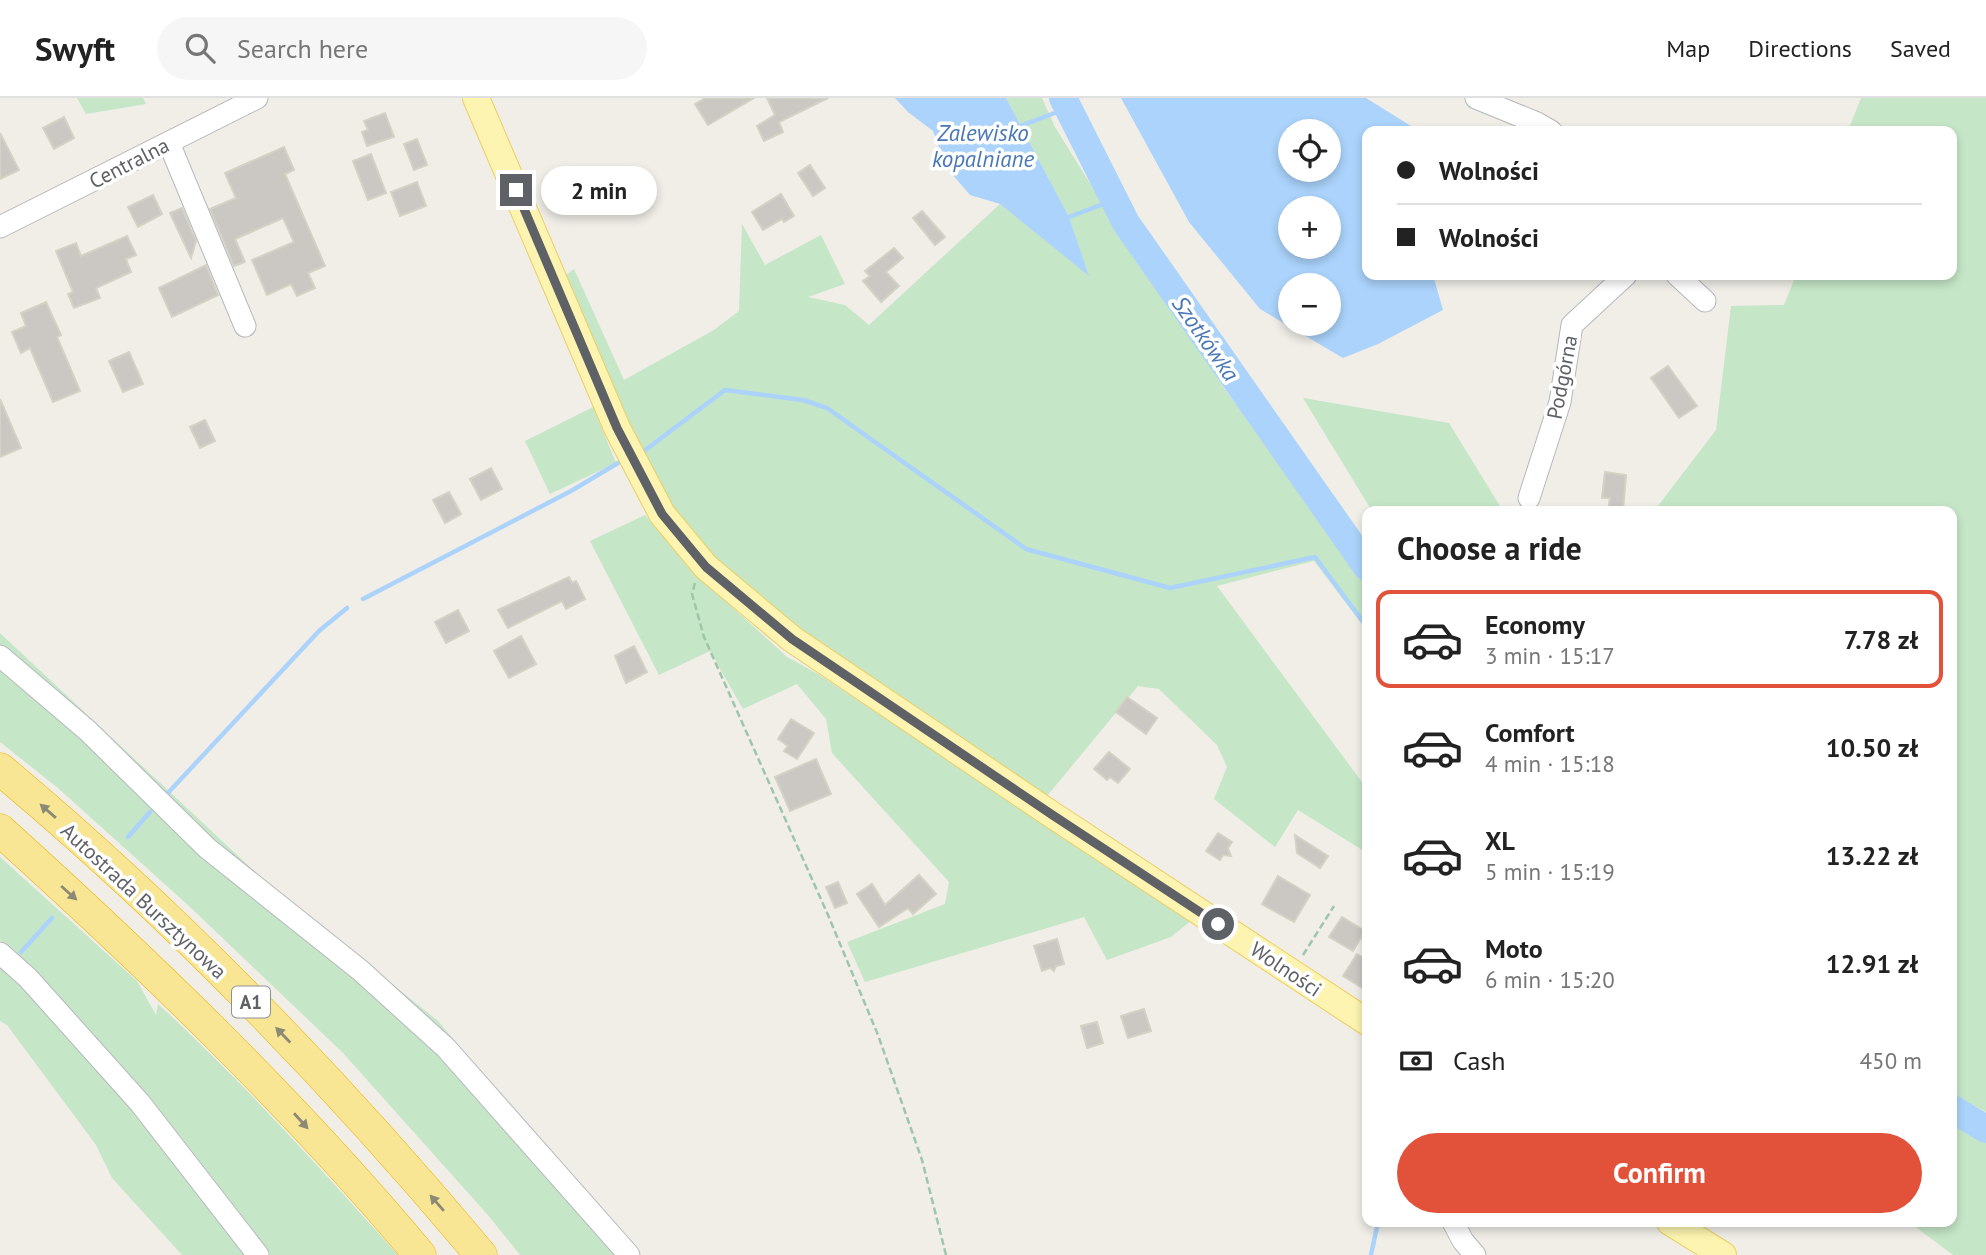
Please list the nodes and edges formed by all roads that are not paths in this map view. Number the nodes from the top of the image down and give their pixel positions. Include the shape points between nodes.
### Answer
1 (257, 98) edge
2 (476, 98) edge
3 (1476, 98) edge
4 (1542, 126) edge
5 (169, 143) junction
6 (0, 227) edge
7 (1621, 280) edge
8 (1682, 280) edge
9 (1705, 301) dead end
10 (245, 326) dead end
11 (1529, 498) dead end
12 (0, 656) edge
13 (0, 769) edge
14 (0, 830) edge
15 (0, 953) edge
16 (1362, 1020) edge
17 (1455, 1227) edge
18 (1678, 1227) edge
19 (258, 1255) edge
20 (420, 1255) edge
21 (481, 1255) edge
22 (629, 1255) edge
23 (1475, 1255) edge
24 (1723, 1255) edge

1 - 5 street, Centralna
2 - 16 main road, Wolności via 617,428 662,514 706,567 792,639
3 - 4 street
5 - 6 street, Centralna
5 - 10 street
7 - 11 street, Podgórna via 1572,325 1560,402
8 - 9 street
12 - 22 street via 88,731 206,848 360,970 446,1048
21 -> 13 highway, Autostrada Bursztynowa / A1 via 394,1153 259,1010 117,872
14 -> 20 highway, Autostrada Bursztynowa / A1 via 212,1029
15 - 19 street via 140,1103
17 - 23 street
18 - 24 main road

